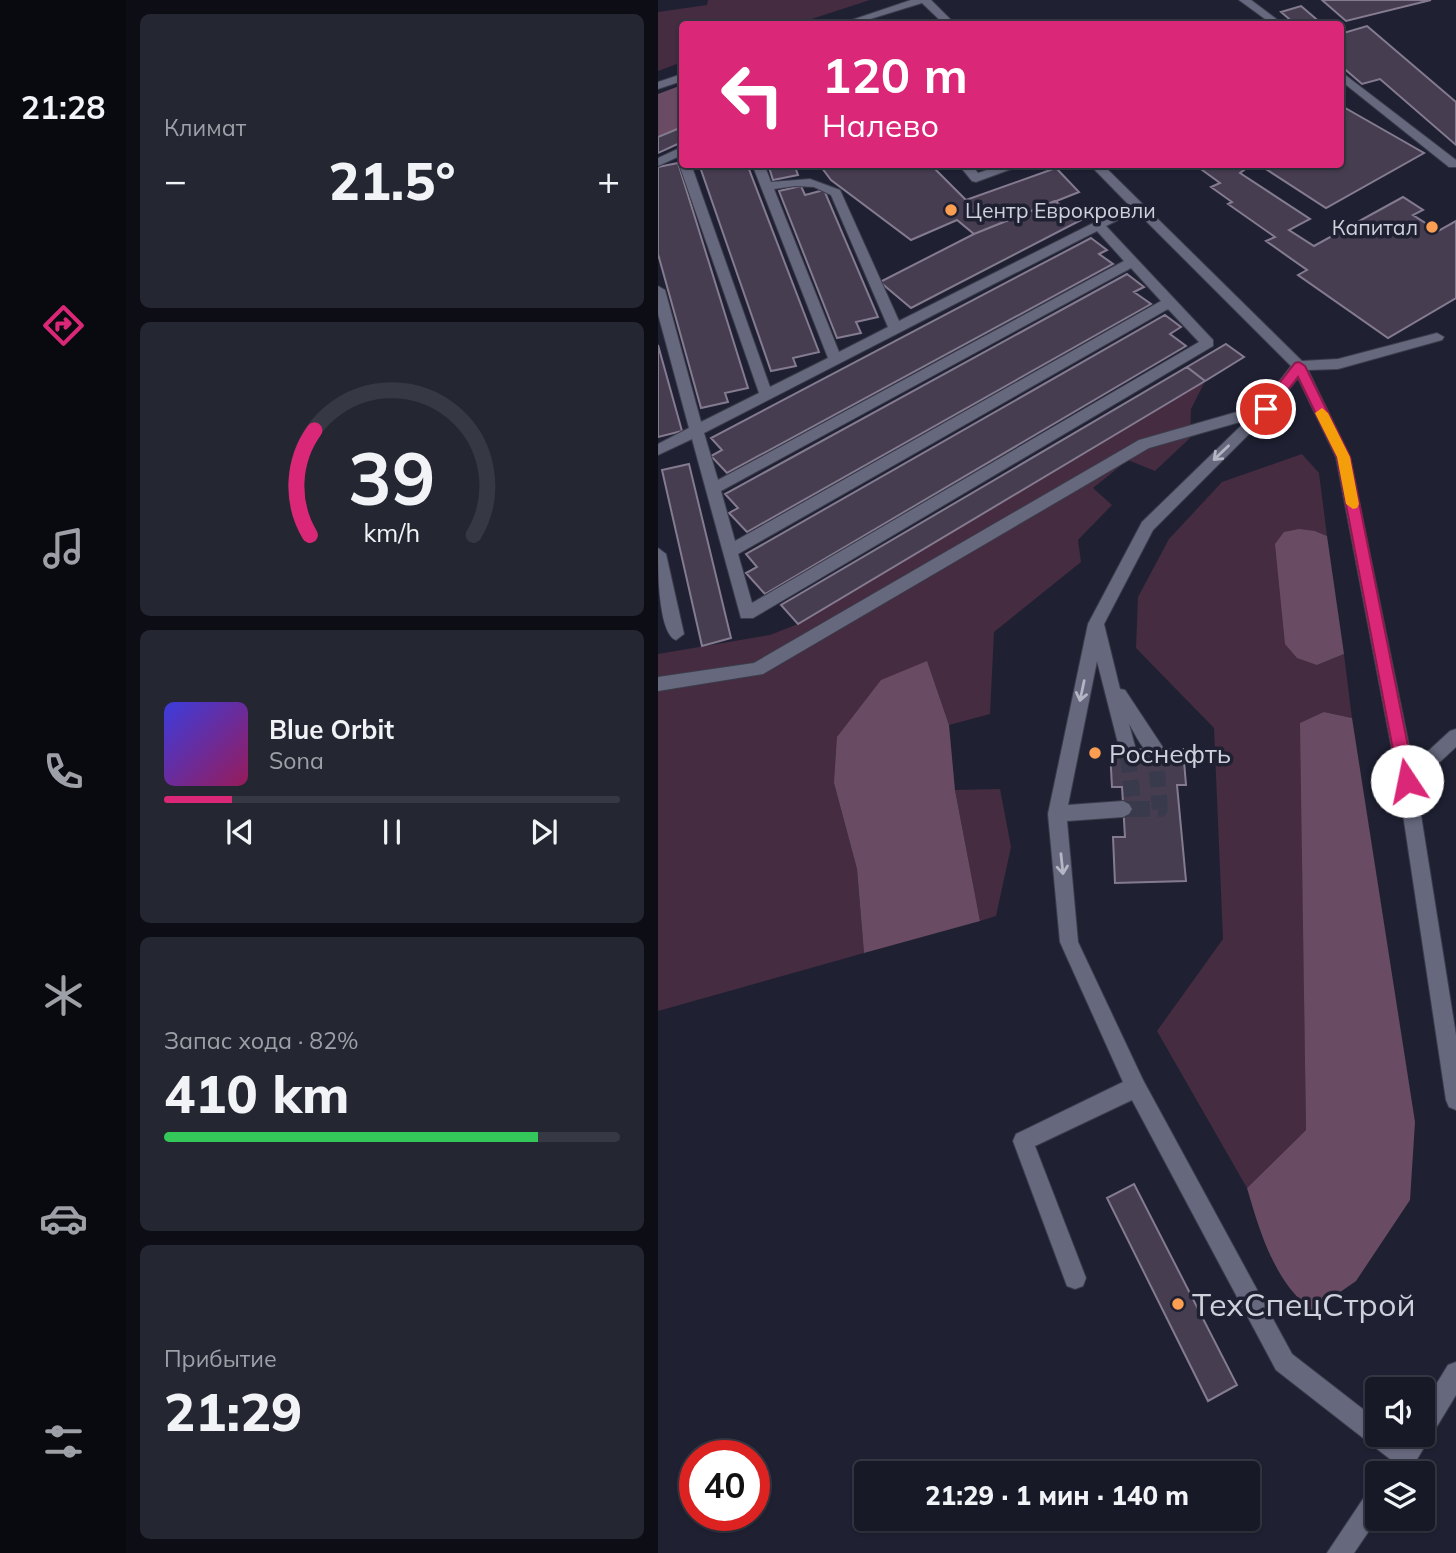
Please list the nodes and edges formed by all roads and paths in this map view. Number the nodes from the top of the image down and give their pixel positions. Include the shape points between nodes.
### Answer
1 (924, 0) edge
2 (1244, 0) edge
3 (900, 7) junction
4 (855, 21) edge
5 (896, 21) edge
6 (947, 21) edge
7 (1272, 21) edge
8 (1344, 77) edge
9 (679, 78) edge
10 (658, 86) edge
11 (679, 157) edge
12 (658, 162) edge
13 (1453, 164) dead end
14 (687, 168) edge
15 (760, 168) edge
16 (967, 168) edge
17 (1007, 168) edge
18 (1099, 168) edge
19 (767, 187) junction
20 (1138, 205) junction
21 (1097, 225) junction
22 (1132, 262) junction
23 (658, 290) edge
24 (1170, 302) junction
25 (895, 328) junction
26 (1437, 337) dead end
27 (835, 359) junction
28 (1299, 366) junction
29 (766, 394) junction
30 (1266, 409) junction
31 (697, 430) junction
32 (658, 450) edge
33 (713, 489) junction
34 (730, 551) junction
35 (658, 554) edge
36 (1096, 624) junction
37 (676, 634) dead end
38 (658, 684) edge
39 (1111, 684) junction
40 (1456, 736) edge
41 (1155, 749) tunnel mouth
42 (1127, 750) tunnel mouth
43 (1407, 781) junction
44 (1123, 809) tunnel mouth
45 (1057, 814) junction
46 (1136, 1087) junction
47 (1456, 1100) edge
48 (1075, 1278) dead end
49 (1456, 1373) edge
50 (1435, 1408) edge
51 (1365, 1425) edge
52 (1365, 1515) edge
53 (1339, 1553) edge

1 - 3 street
1 - 6 street
2 - 7 street
3 - 4 street
3 - 5 street
8 - 13 street
9 - 10 street
11 - 12 street
14 - 29 street
15 - 19 street
16 - 17 street via 976,178
18 - 20 street
19 - 25 street via 798,180 817,182 836,193
19 - 27 street
20 - 21 street
20 - 28 street
21 - 22 street
21 - 25 street
22 - 24 street
22 - 33 street
23 - 31 street
24 - 34 street
24 - 34 street via 1208,343 747,614
25 - 27 street
26 - 28 street via 1338,364
27 - 29 street
28 - 30 street
28 - 43 street via 1343,457
29 - 31 street
30 -> 36 street via 1147,526
30 - 38 street via 1143,444 757,669
31 - 32 street
31 - 33 street
33 - 34 street
35 - 37 street
36 - 39 street
36 -> 45 street
39 - 41 street
39 - 42 street
40 - 43 street
43 - 47 street
44 - 45 street
45 -> 46 street via 1069,942
46 - 48 street via 1023,1141
46 - 51 street via 1284,1362
49 - 50 street
52 - 53 street

